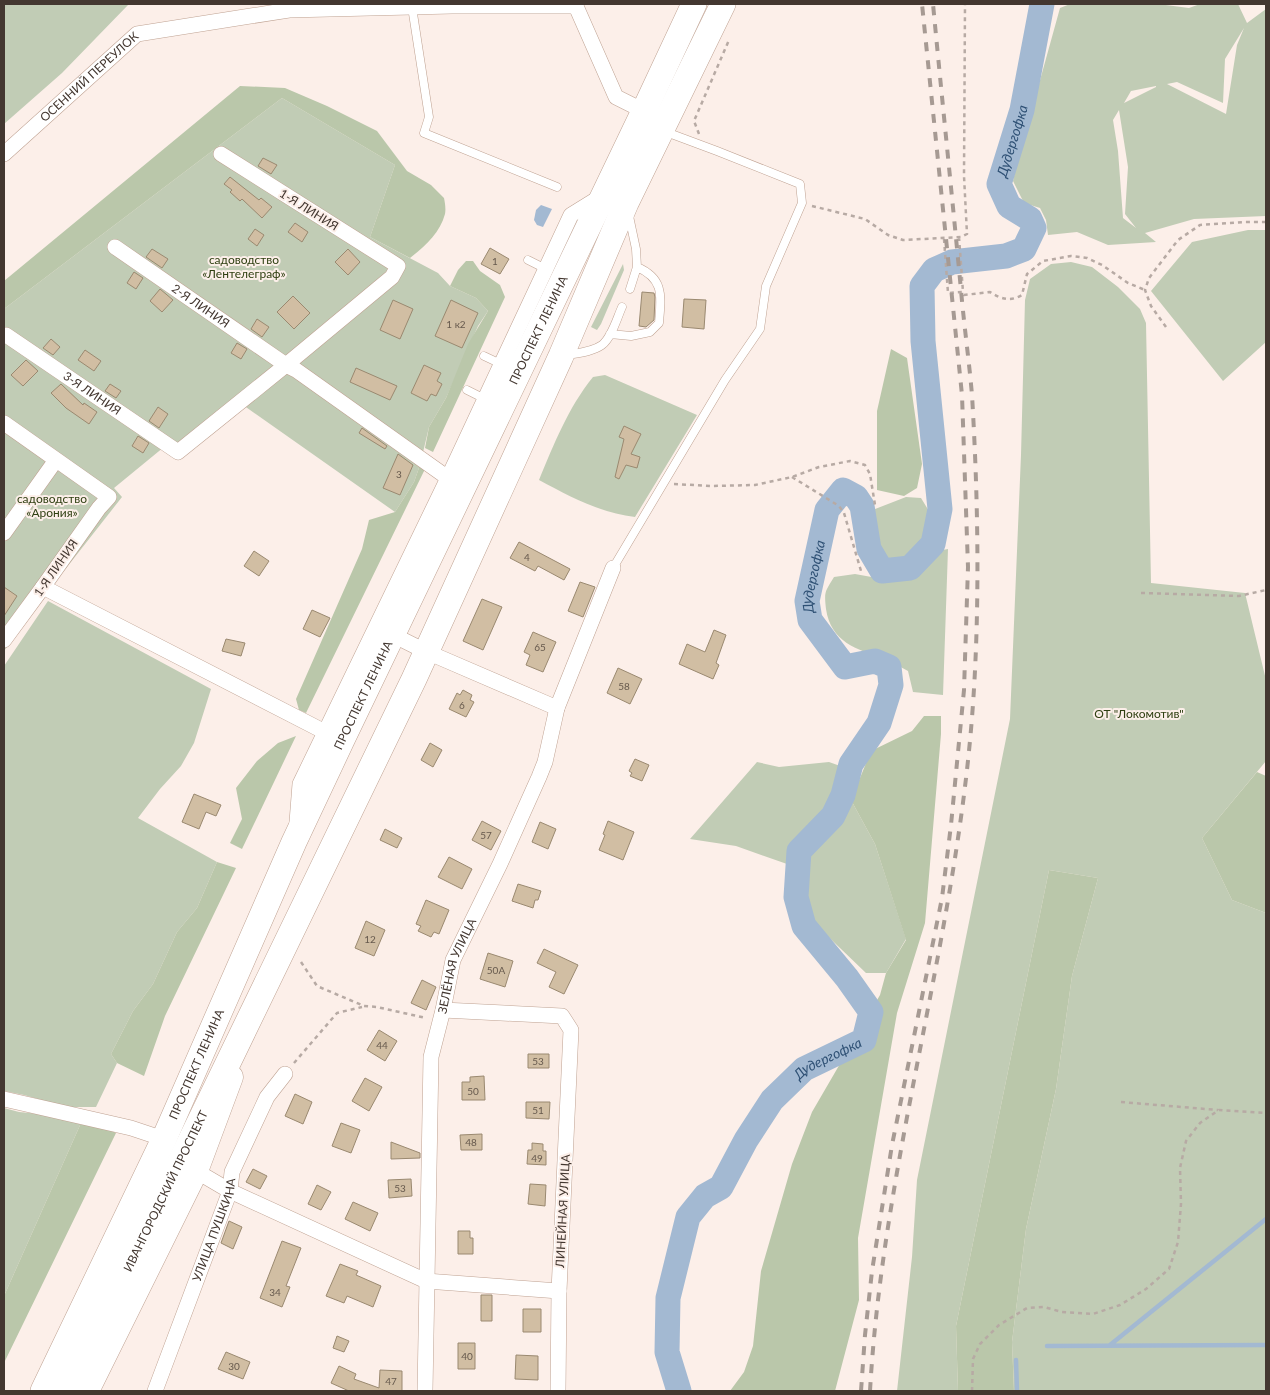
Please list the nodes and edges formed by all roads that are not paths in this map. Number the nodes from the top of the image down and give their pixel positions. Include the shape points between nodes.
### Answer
1 (694, 4) edge
2 (723, 4) edge
3 (576, 5) edge
4 (412, 6) junction
5 (644, 111) junction
6 (662, 131) junction
7 (4, 154) edge
8 (221, 154) dead end
9 (557, 187) dead end
10 (615, 199) junction
11 (115, 247) dead end
12 (528, 260) dead end
13 (637, 267) junction
14 (546, 269) junction
15 (630, 289) dead end
16 (622, 307) dead end
17 (610, 334) junction
18 (6, 335) dead end
19 (484, 356) dead end
20 (561, 356) junction
21 (501, 364) junction
22 (286, 365) junction
23 (467, 390) dead end
24 (485, 399) junction
25 (4, 423) edge
26 (56, 460) junction
27 (448, 478) junction
28 (4, 533) edge
29 (613, 568) joint
30 (43, 587) junction
31 (392, 636) junction
32 (4, 640) edge
33 (426, 652) junction
34 (557, 708) junction
35 (325, 732) junction
36 (294, 842) junction
37 (264, 991) junction
38 (442, 1016) junction
39 (285, 1074) road end
40 (4, 1099) edge
41 (164, 1139) junction
42 (196, 1171) junction
43 (230, 1191) junction
44 (426, 1281) junction
45 (559, 1291) junction
46 (43, 1391) edge
47 (69, 1391) edge
48 (87, 1391) edge
49 (155, 1391) edge
50 (425, 1391) edge
51 (558, 1391) edge

1 - 5 highway, ПРОСПЕКТ ЛЕНИНА
2 - 6 highway, ПРОСПЕКТ ЛЕНИНА
3 - 4 street, ОСЕННИЙ ПЕРЕУЛОК
3 - 5 street via 616,97
4 - 7 street, ОСЕННИЙ ПЕРЕУЛОК via 289,10 137,34
4 - 9 lane via 429,118 424,133
5 - 10 highway, ПРОСПЕКТ ЛЕНИНА
6 - 10 highway, ПРОСПЕКТ ЛЕНИНА
6 - 29 lane via 800,184 802,204 766,286 760,329
8 - 22 street, 1-Я ЛИНИЯ via 398,266 392,277
10 - 13 lane via 636,249
10 - 14 street via 571,215
10 - 20 highway, ПРОСПЕКТ ЛЕНИНА
10 - 31 highway, ПРОСПЕКТ ЛЕНИНА
11 - 22 street, 2-Я ЛИНИЯ
12 - 14 lane
13 - 15 lane
13 - 17 lane via 647,271 658,282 661,296 659,323 650,332 631,336
14 - 21 street
16 - 17 lane
17 - 20 lane via 592,350
18 - 22 street, 3-Я ЛИНИЯ via 178,452
19 - 21 lane
20 - 33 highway, ПРОСПЕКТ ЛЕНИНА
21 - 24 street
22 - 27 street, 2-Я ЛИНИЯ
23 - 24 lane
24 - 27 street
25 - 26 street
26 - 28 street
26 - 30 street, 1-Я ЛИНИЯ via 109,497
27 - 35 street
29 - 34 street, ЗЕЛЁНАЯ УЛИЦА
30 - 32 street, 1-Я ЛИНИЯ
30 - 35 street
31 - 33 street
31 - 36 highway, ПРОСПЕКТ ЛЕНИНА
33 - 34 street
33 - 37 highway, ПРОСПЕКТ ЛЕНИНА
34 - 38 street, ЗЕЛЁНАЯ УЛИЦА via 539,777 453,960
35 - 36 street via 300,784
36 - 41 highway, ПРОСПЕКТ ЛЕНИНА
37 - 42 main road, ПРОСПЕКТ ЛЕНИНА
37 - 47 highway, ИВАНГОРОДСКИЙ ПРОСПЕКТ
38 - 44 street, ЗЕЛЁНАЯ УЛИЦА via 431,1057
38 - 45 street, ЛИНЕЙНАЯ УЛИЦА via 562,1016 571,1030
39 - 43 street, УЛИЦА ПУШКИНА via 267,1097 232,1172
40 - 41 street via 131,1128
41 - 46 highway, ПРОСПЕКТ ЛЕНИНА
42 - 43 street
42 - 48 main road, ПРОСПЕКТ ЛЕНИНА
43 - 44 street
43 - 49 street, УЛИЦА ПУШКИНА
44 - 45 street
44 - 50 street, ЗЕЛЁНАЯ УЛИЦА
45 - 51 street, ЛИНЕЙНАЯ УЛИЦА

